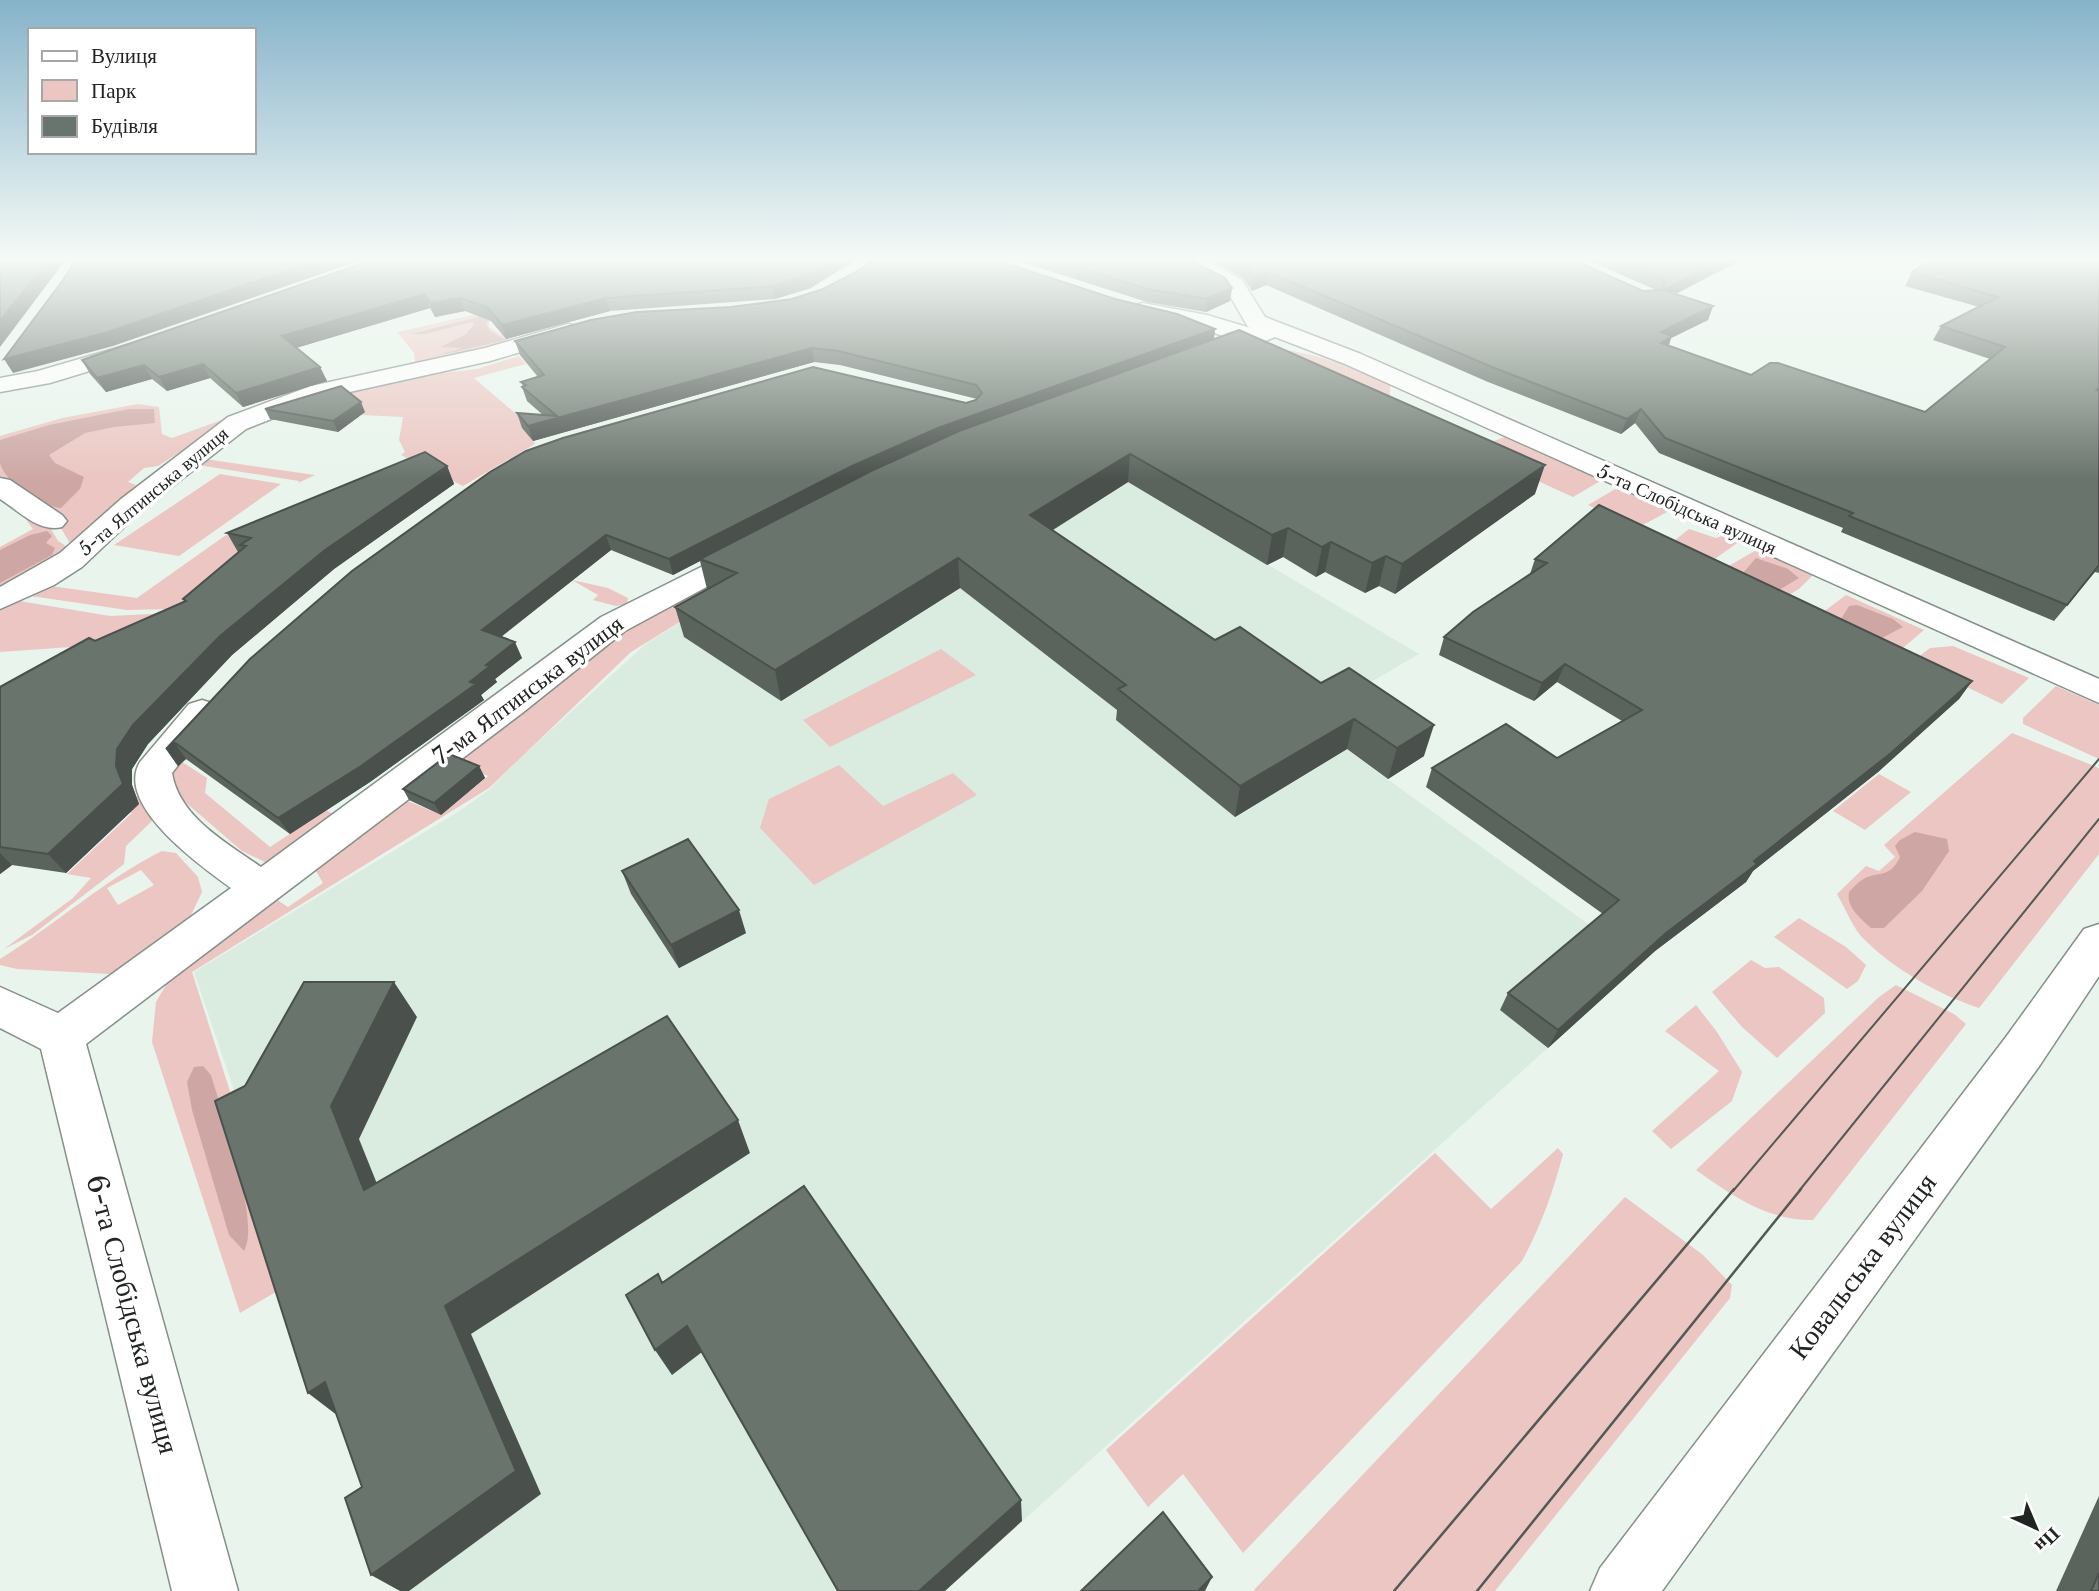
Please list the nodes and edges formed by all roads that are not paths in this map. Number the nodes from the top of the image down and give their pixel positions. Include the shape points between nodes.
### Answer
1 (565, 332) edge
2 (1255, 332) edge
3 (1263, 334) junction
4 (153, 344) edge
5 (1180, 367) edge
6 (0, 386) edge
7 (0, 486) edge
8 (52, 521) dead end
9 (778, 537) edge
10 (0, 599) edge
11 (221, 691) edge
12 (2099, 692) edge
13 (262, 889) junction
14 (2099, 940) edge
15 (0, 1006) edge
16 (61, 1037) junction
17 (205, 1591) edge
18 (1623, 1591) edge

1 - 10 street, 5-та Ялтинська вулиця via 491,354 320,391 237,423 131,505 71,560
2 - 3 street, 5-та Слобідська вулиця
3 - 5 street
3 - 12 street, 5-та Слобідська вулиця via 1353,359
4 - 6 street
7 - 8 street
9 - 13 street, 7-ма Ялтинська вулиця via 613,624
11 - 13 street via 163,755 153,776 165,809 179,824
13 - 16 street, 7-ма Ялтинська вулиця
14 - 18 street, Ковальська вулиця
15 - 16 street
16 - 17 street, 6-та Слобідська вулиця

